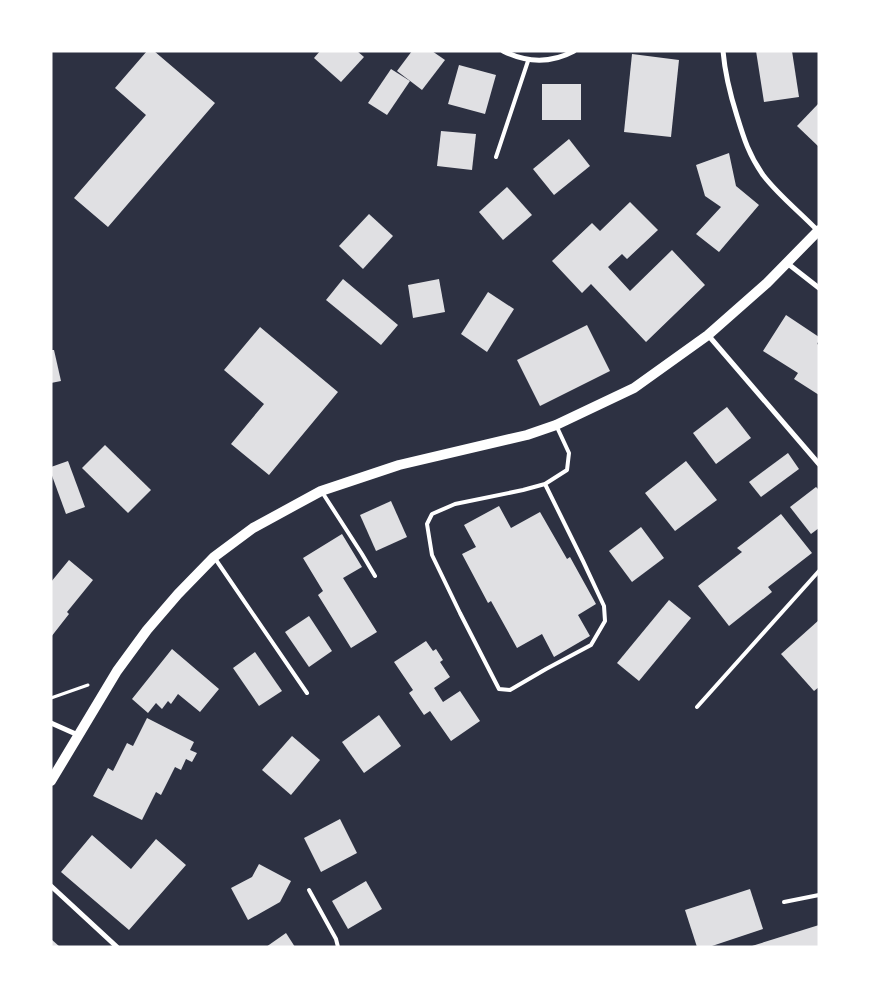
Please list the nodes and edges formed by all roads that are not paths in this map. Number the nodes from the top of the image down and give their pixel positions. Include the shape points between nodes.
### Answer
1 (503, 51) edge
2 (574, 51) edge
3 (723, 51) edge
4 (528, 61) junction
5 (496, 157) dead end
6 (818, 230) edge
7 (787, 263) junction
8 (819, 288) edge
9 (708, 335) junction
10 (556, 425) junction
11 (819, 464) edge
12 (545, 484) junction
13 (321, 490) junction
14 (214, 557) junction
15 (819, 570) edge
16 (375, 576) dead end
17 (307, 693) dead end
18 (696, 707) dead end
19 (51, 724) edge
20 (78, 736) junction
21 (54, 769) edge
22 (51, 781) edge
23 (51, 886) edge
24 (310, 890) dead end
25 (819, 895) edge
26 (784, 902) dead end
27 (117, 947) edge
28 (338, 947) edge

1 - 4 street
2 - 4 street via 555,59
3 - 6 street via 729,89 752,158 780,195
4 - 5 lane
6 - 7 main road
7 - 8 street
7 - 9 main road
9 - 10 main road via 634,388
9 - 11 street
10 - 12 lane via 569,453 568,470
10 - 13 main road via 527,435 399,465
12 - 12 lane via 454,504 432,514 427,524 432,555 499,689 510,690 591,645 605,622 604,606
13 - 14 main road via 253,528
13 - 16 lane
14 - 17 lane
14 - 20 main road via 153,623 117,671
15 - 18 lane
19 - 20 street
20 - 21 main road
21 - 22 main road
23 - 27 street
24 - 28 lane
25 - 26 lane

